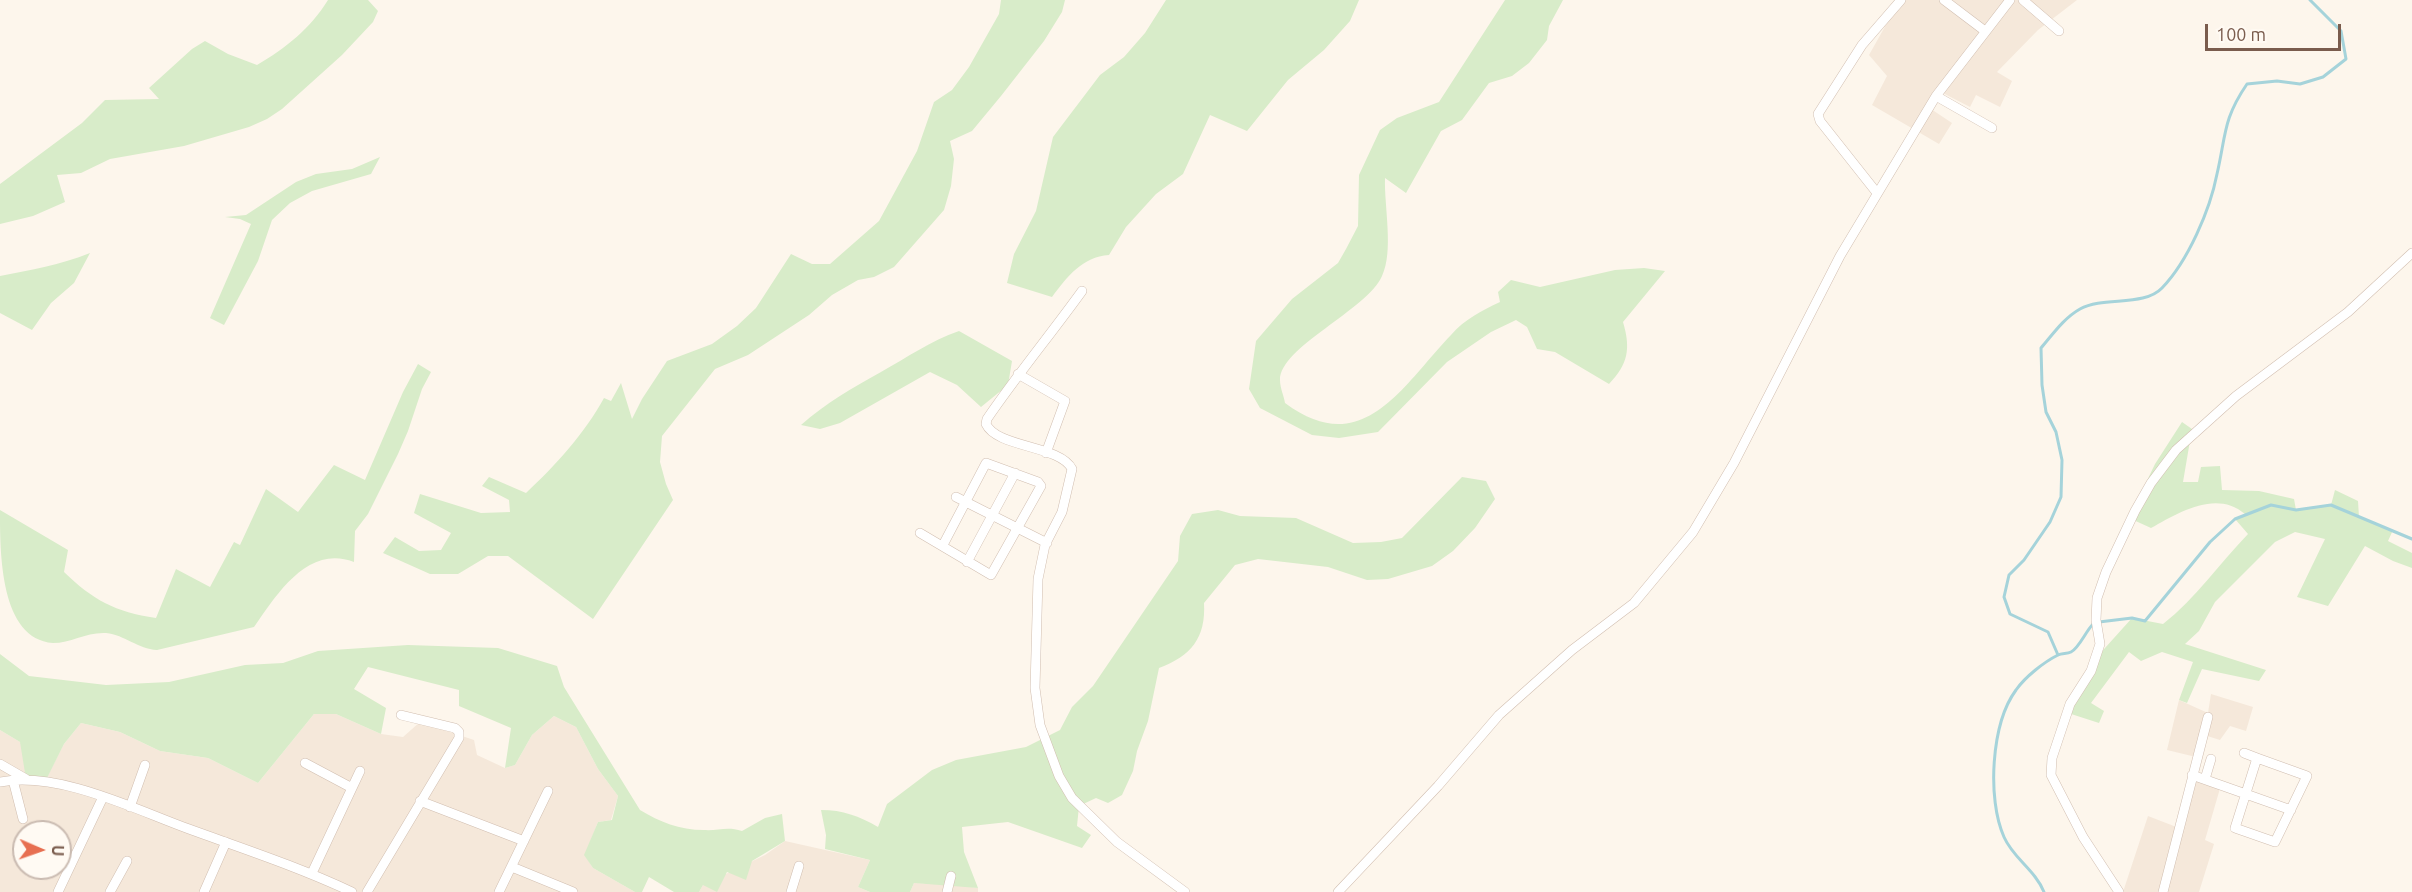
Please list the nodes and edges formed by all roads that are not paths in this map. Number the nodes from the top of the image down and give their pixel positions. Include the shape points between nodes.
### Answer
1 (1901, 0) edge
2 (1944, 0) edge
3 (2010, 0) edge
4 (2023, 0) edge
5 (2059, 31) dead end
6 (1985, 32) junction
7 (1936, 96) junction
8 (1992, 128) dead end
9 (1877, 193) junction
10 (2412, 253) edge
11 (1082, 291) dead end
12 (1018, 374) junction
13 (1046, 453) junction
14 (1016, 473) junction
15 (956, 497) dead end
16 (967, 502) junction
17 (993, 515) junction
18 (1019, 529) junction
19 (920, 533) dead end
20 (1047, 543) junction
21 (943, 545) junction
22 (967, 562) junction
23 (401, 715) dead end
24 (2208, 717) dead end
25 (2244, 753) dead end
26 (2257, 758) junction
27 (2211, 759) dead end
28 (305, 763) dead end
29 (0, 764) edge
30 (145, 765) dead end
31 (360, 771) dead end
32 (2192, 776) junction
33 (26, 779) junction
34 (2205, 779) junction
35 (13, 780) junction
36 (0, 782) edge
37 (352, 788) junction
38 (548, 792) dead end
39 (2246, 793) junction
40 (103, 797) junction
41 (420, 801) junction
42 (130, 807) junction
43 (2291, 810) junction
44 (23, 819) dead end
45 (524, 841) junction
46 (226, 842) junction
47 (127, 861) dead end
48 (799, 866) dead end
49 (513, 867) junction
50 (312, 873) junction
51 (951, 876) dead end
52 (58, 892) edge
53 (110, 892) edge
54 (204, 892) edge
55 (352, 892) edge
56 (367, 892) edge
57 (499, 892) edge
58 (573, 892) edge
59 (790, 892) edge
60 (947, 892) edge
61 (1185, 892) edge
62 (1338, 892) edge
63 (2119, 892) edge
64 (2163, 892) edge

1 - 9 street via 1862,45 1818,114
2 - 6 street
3 - 6 street
4 - 5 street
6 - 7 street
7 - 8 street
7 - 9 street
9 - 62 street via 1840,256 1734,464 1693,532 1635,603 1572,650 1499,715
10 - 63 street via 2348,312 2236,396 2176,450 2151,483 2106,572 2097,598 2100,644 2091,671 2070,704 2052,759 2051,775 2083,837
11 - 12 street
12 - 13 street via 1065,402
12 - 13 street via 986,424 994,434
13 - 20 street via 1072,469 1062,512
14 - 16 street via 986,463
14 - 17 street
14 - 18 street via 1041,486
15 - 16 street
16 - 17 street
16 - 21 street
17 - 18 street
17 - 22 street
18 - 20 street
18 - 22 street via 992,574
19 - 21 street
20 - 61 street via 1038,579 1035,688 1040,725 1059,776 1072,798 1117,842
21 - 22 street
23 - 41 street via 436,722 459,732 453,749
24 - 32 street
25 - 26 street
26 - 39 street
26 - 43 street via 2307,776
27 - 34 street
28 - 37 street
29 - 33 street
30 - 42 street
31 - 37 street
32 - 34 street
32 - 64 street
33 - 35 street
33 - 40 street
34 - 39 street
35 - 36 street
35 - 44 street
37 - 50 street
38 - 45 street
39 - 43 street
39 - 43 street via 2235,828 2275,842
40 - 42 street
40 - 52 street
41 - 45 street
41 - 56 street
42 - 46 street
45 - 49 street
46 - 50 street
46 - 54 street
47 - 53 street
48 - 59 street
49 - 57 street
49 - 58 street
50 - 55 street
51 - 60 street

